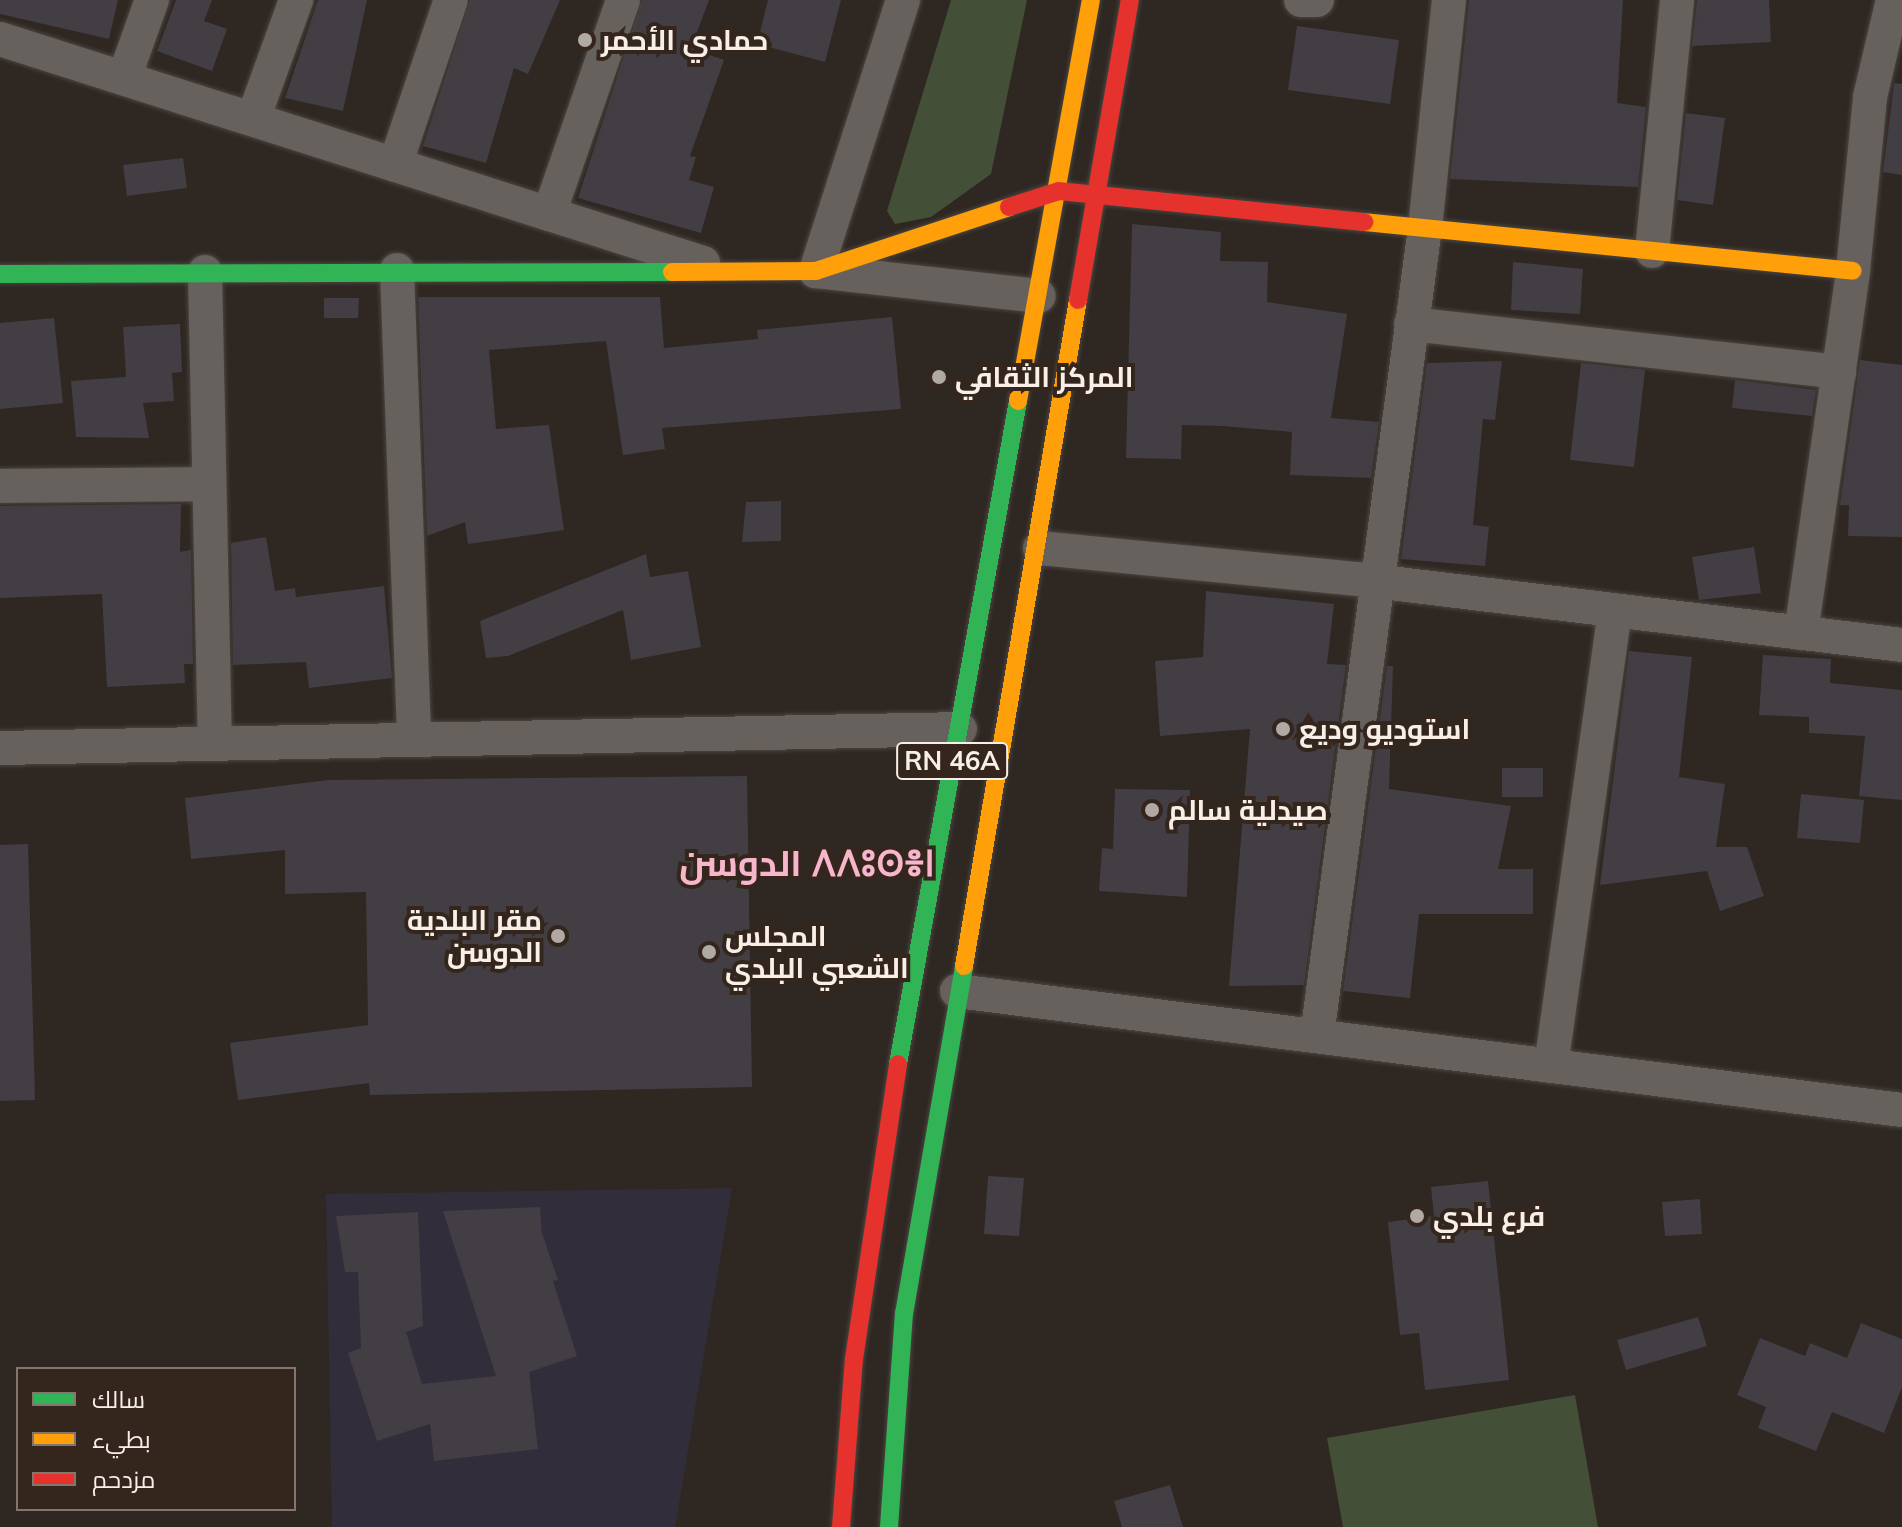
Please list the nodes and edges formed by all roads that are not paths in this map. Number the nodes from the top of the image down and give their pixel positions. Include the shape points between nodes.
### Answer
1 (152, 0) edge
2 (296, 0) edge
3 (451, 0) edge
4 (623, 0) edge
5 (903, 0) edge
6 (1091, 0) edge
7 (1130, 0) edge
8 (1301, 0) edge
9 (1317, 0) edge
10 (1449, 0) edge
11 (1677, 0) edge
12 (1893, 0) edge
13 (0, 39) edge
14 (124, 78) junction
15 (253, 119) junction
16 (395, 165) junction
17 (1059, 191) junction
18 (1094, 193) junction
19 (549, 214) junction
20 (1425, 228) junction
21 (1652, 251) junction
22 (715, 267) junction
23 (397, 270) junction
24 (816, 271) junction
25 (1853, 271) junction
26 (205, 272) junction
27 (0, 274) edge
28 (1039, 296) junction
29 (1411, 324) junction
30 (1839, 372) junction
31 (209, 484) junction
32 (0, 486) edge
33 (1040, 548) junction
34 (1374, 581) junction
35 (1615, 610) junction
36 (1801, 633) junction
37 (1902, 645) edge
38 (960, 729) junction
39 (414, 739) junction
40 (215, 743) junction
41 (0, 748) edge
42 (957, 991) junction
43 (1317, 1036) junction
44 (1551, 1066) junction
45 (1902, 1110) edge
46 (841, 1527) edge
47 (889, 1527) edge

1 - 14 street
2 - 15 street
3 - 16 street
4 - 19 street
5 - 24 street
6 - 17 main road, RN 46A
7 - 18 main road, RN 46A
8 - 9 street
10 - 20 street
11 - 21 street
12 - 25 street via 1870,97
13 - 14 street
14 - 15 street
15 - 16 street
16 - 19 street
17 - 18 main road
17 - 24 main road
17 - 28 main road, RN 46A
18 - 20 main road
18 - 33 main road, RN 46A
19 - 22 street
20 - 21 main road
20 - 29 street
21 - 25 main road
22 - 23 main road
22 - 24 main road
23 - 26 main road
23 - 39 street
24 - 28 street
25 - 30 street
26 - 27 main road
26 - 31 street
28 - 38 main road, RN 46A
29 - 30 street
29 - 34 street
30 - 36 street
31 - 32 street
31 - 40 street
33 - 34 street
33 - 42 main road, RN 46A
34 - 35 street
34 - 43 street
35 - 36 street
35 - 44 street
36 - 37 street
38 - 39 street
38 - 46 main road, RN 46A via 890,1106 854,1359
39 - 40 street
40 - 41 street
42 - 43 street
42 - 47 main road, RN 46A via 904,1314
43 - 44 street
44 - 45 street

